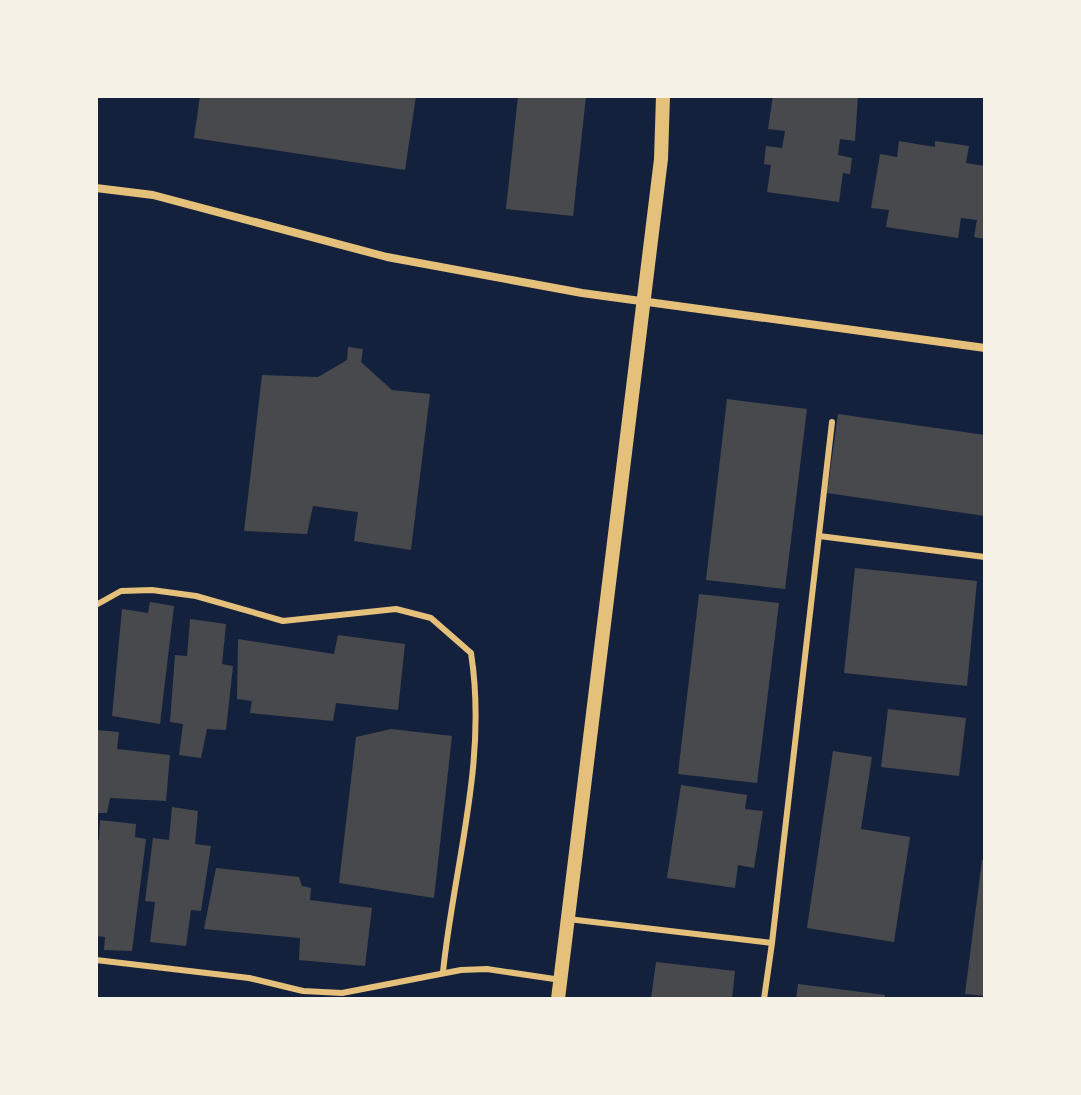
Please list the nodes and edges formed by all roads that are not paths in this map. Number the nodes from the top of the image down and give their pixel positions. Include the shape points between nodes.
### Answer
1 (663, 96) edge
2 (96, 188) edge
3 (642, 300) junction
4 (985, 348) edge
5 (832, 422) dead end
6 (819, 536) junction
7 (985, 557) edge
8 (96, 605) edge
9 (568, 919) junction
10 (772, 943) junction
11 (96, 960) edge
12 (443, 972) junction
13 (561, 980) junction
14 (558, 999) edge
15 (764, 999) edge

1 - 3 street via 661,159
2 - 3 street via 153,195 387,257
3 - 4 street
3 - 9 street
5 - 6 lane
6 - 7 lane
6 - 10 lane
8 - 12 lane via 121,591 152,590 196,596 283,621 396,609 431,618 471,653 477,752
9 - 10 lane
9 - 13 street
10 - 15 lane
11 - 12 lane via 342,993
12 - 13 lane via 487,969
13 - 14 street

